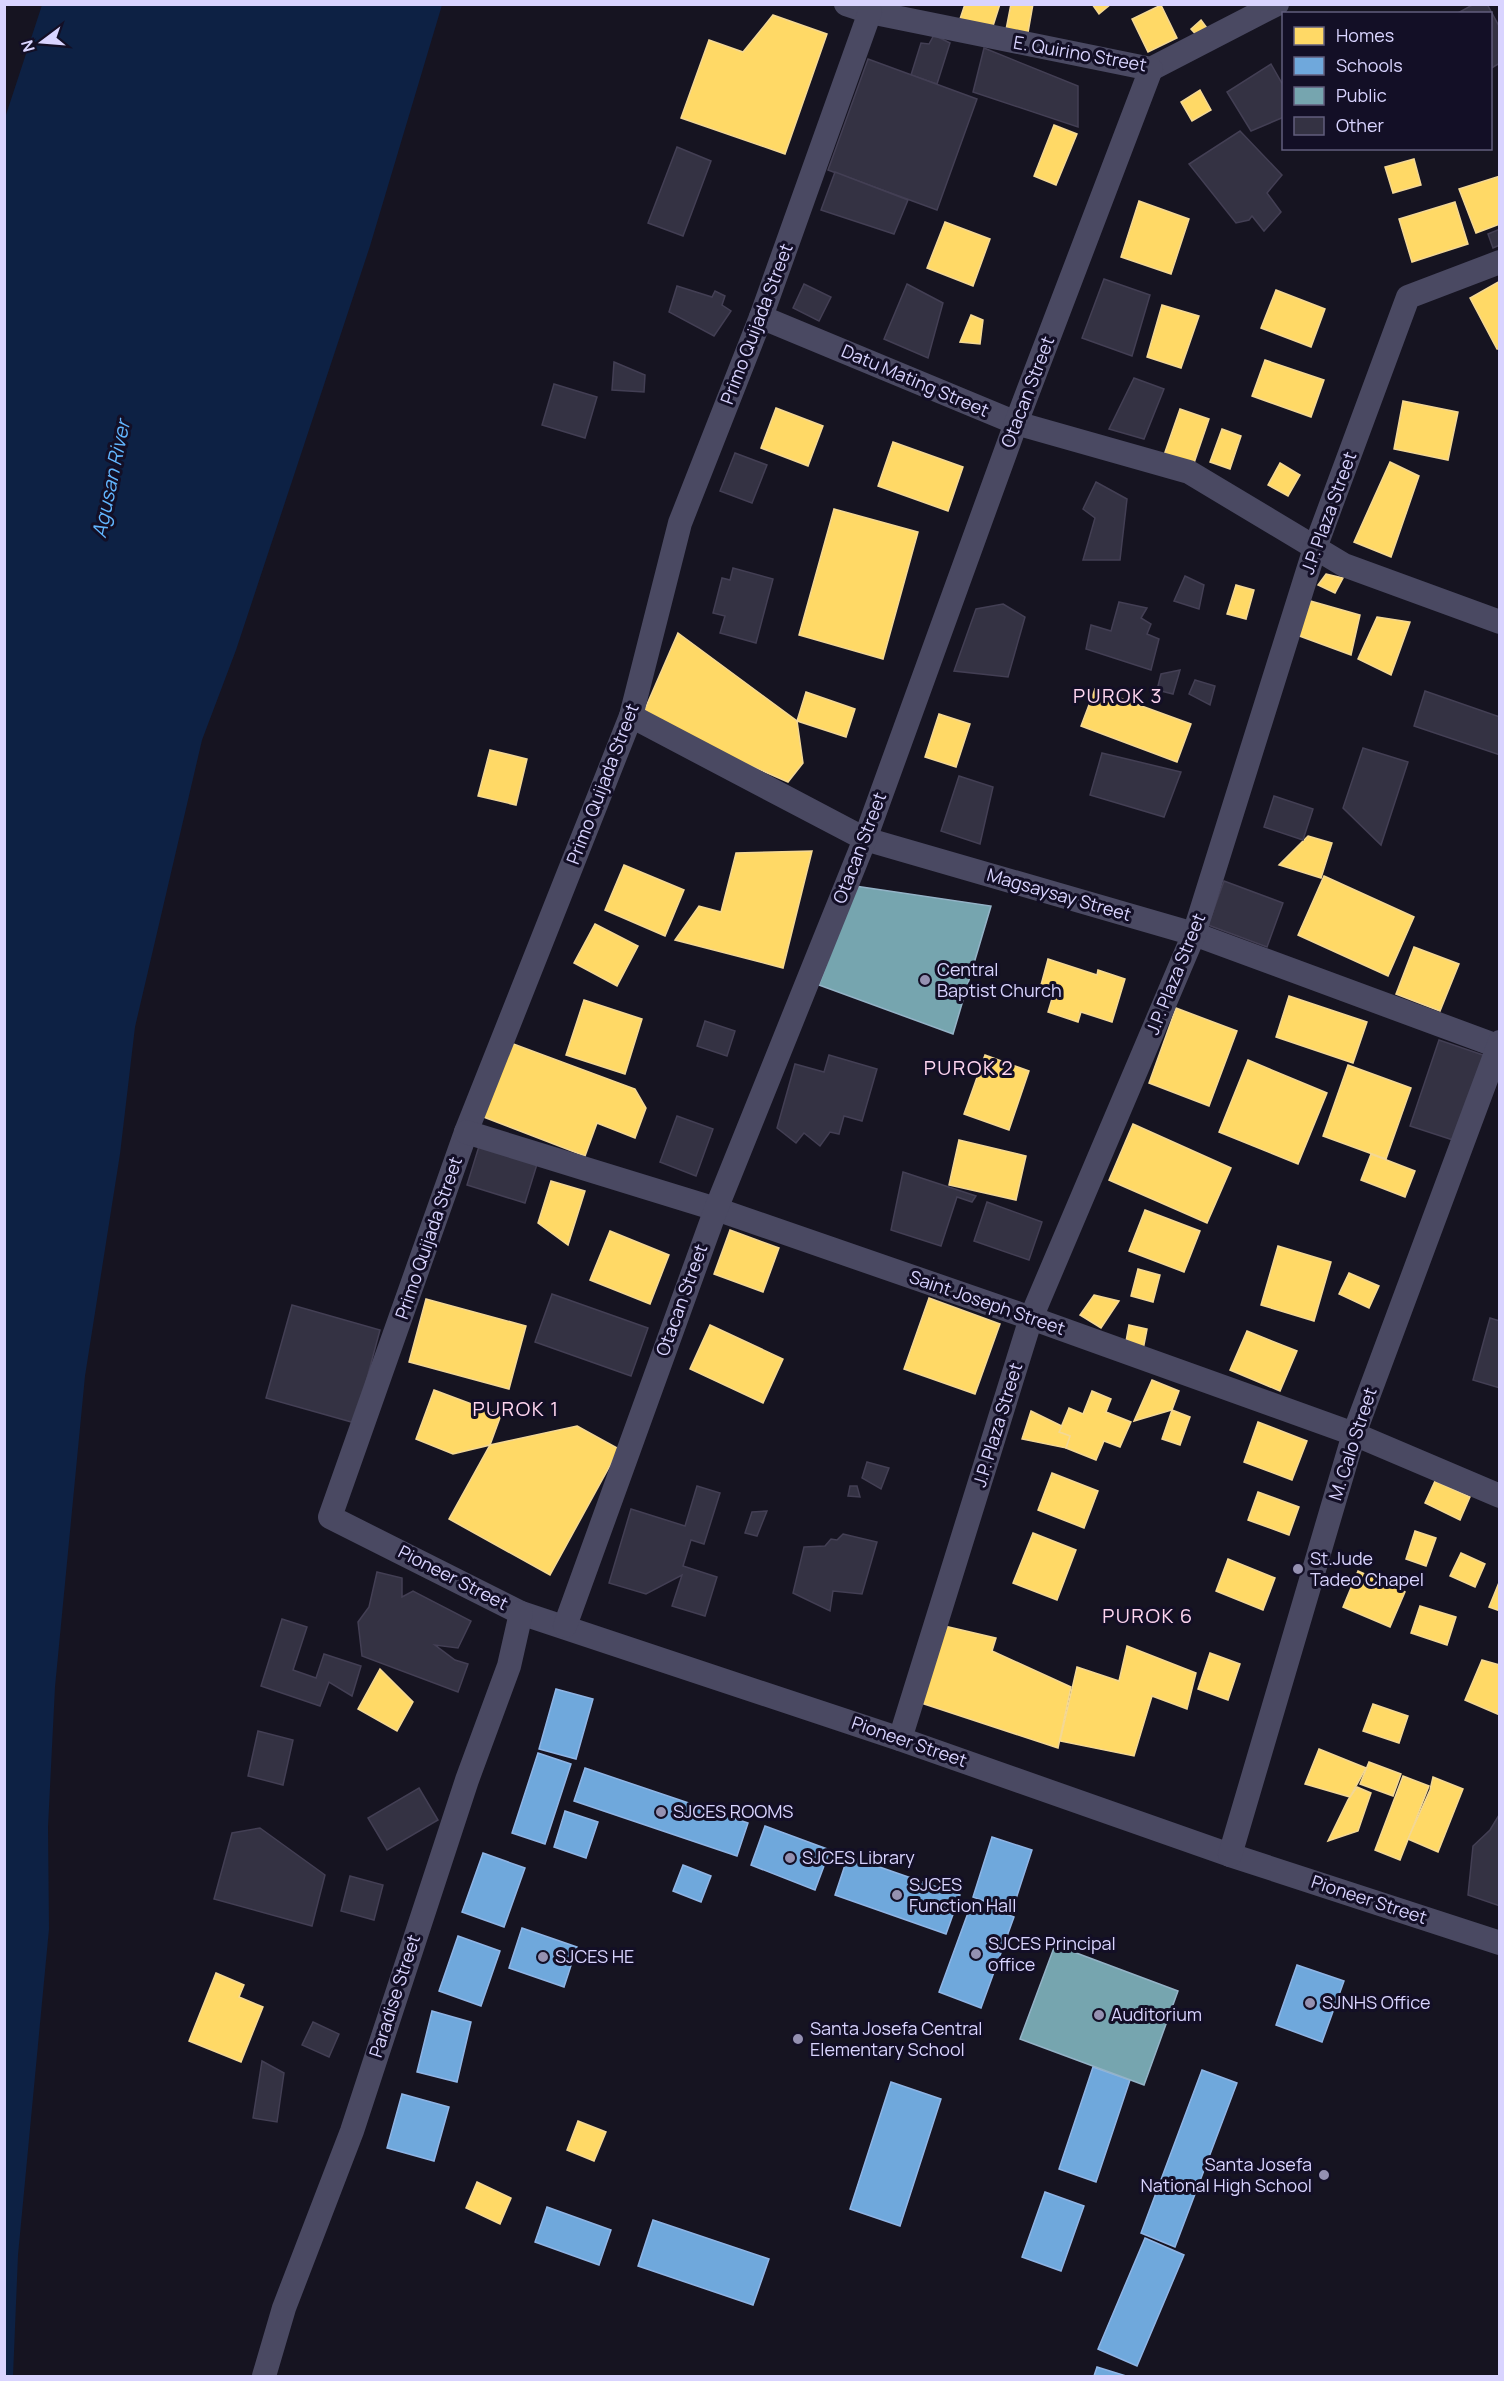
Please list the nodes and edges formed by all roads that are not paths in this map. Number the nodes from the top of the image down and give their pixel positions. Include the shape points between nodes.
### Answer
1 (846, 4) edge
2 (1277, 4) edge
3 (870, 12) junction
4 (1151, 69) junction
5 (1500, 261) edge
6 (761, 317) junction
7 (1016, 423) junction
8 (1315, 548) junction
9 (1500, 622) edge
10 (631, 716) junction
11 (865, 839) junction
12 (1194, 934) junction
13 (1499, 1045) edge
14 (466, 1132) junction
15 (716, 1209) junction
16 (1031, 1318) junction
17 (1354, 1434) junction
18 (1500, 1496) edge
19 (330, 1517) joint
20 (521, 1613) junction
21 (565, 1626) junction
22 (900, 1739) junction
23 (1230, 1855) junction
24 (1500, 1943) edge
25 (264, 2376) edge

1 - 3 street, E. Quirino Street
2 - 4 street, E. Quirino Street
3 - 4 street, E. Quirino Street
3 - 6 street, Primo Quijada Street
4 - 7 street, Otacan Street
5 - 8 street, J.P. Plaza Street via 1408,297
6 - 7 street, Datu Mating Street
6 - 10 street, Primo Quijada Street via 680,523
7 - 8 street, Datu Mating Street via 1190,472
7 - 11 street, Otacan Street
8 - 9 street, Datu Mating Street via 1344,566
8 - 12 street, J.P. Plaza Street
10 - 11 street, Magsaysay Street
10 - 14 street, Primo Quijada Street
11 - 12 street, Magsaysay Street
11 - 15 street, Otacan Street
12 - 13 street, Magsaysay Street
12 - 16 street, J.P. Plaza Street
13 - 17 street, M. Calo Street
14 - 15 street, Saint Joseph Street
14 - 19 street, Primo Quijada Street
15 - 16 street, Saint Joseph Street
15 - 21 street, Otacan Street
16 - 17 street, Saint Joseph Street
16 - 22 street, J.P. Plaza Street
17 - 18 street, Saint Joseph Street
17 - 23 street, M. Calo Street
19 - 20 street, Pioneer Street
20 - 21 street, Pioneer Street
20 - 25 street, Paradise Street via 509,1666 352,2131 284,2308
21 - 22 street, Pioneer Street
22 - 23 street, Pioneer Street
23 - 24 street, Pioneer Street

